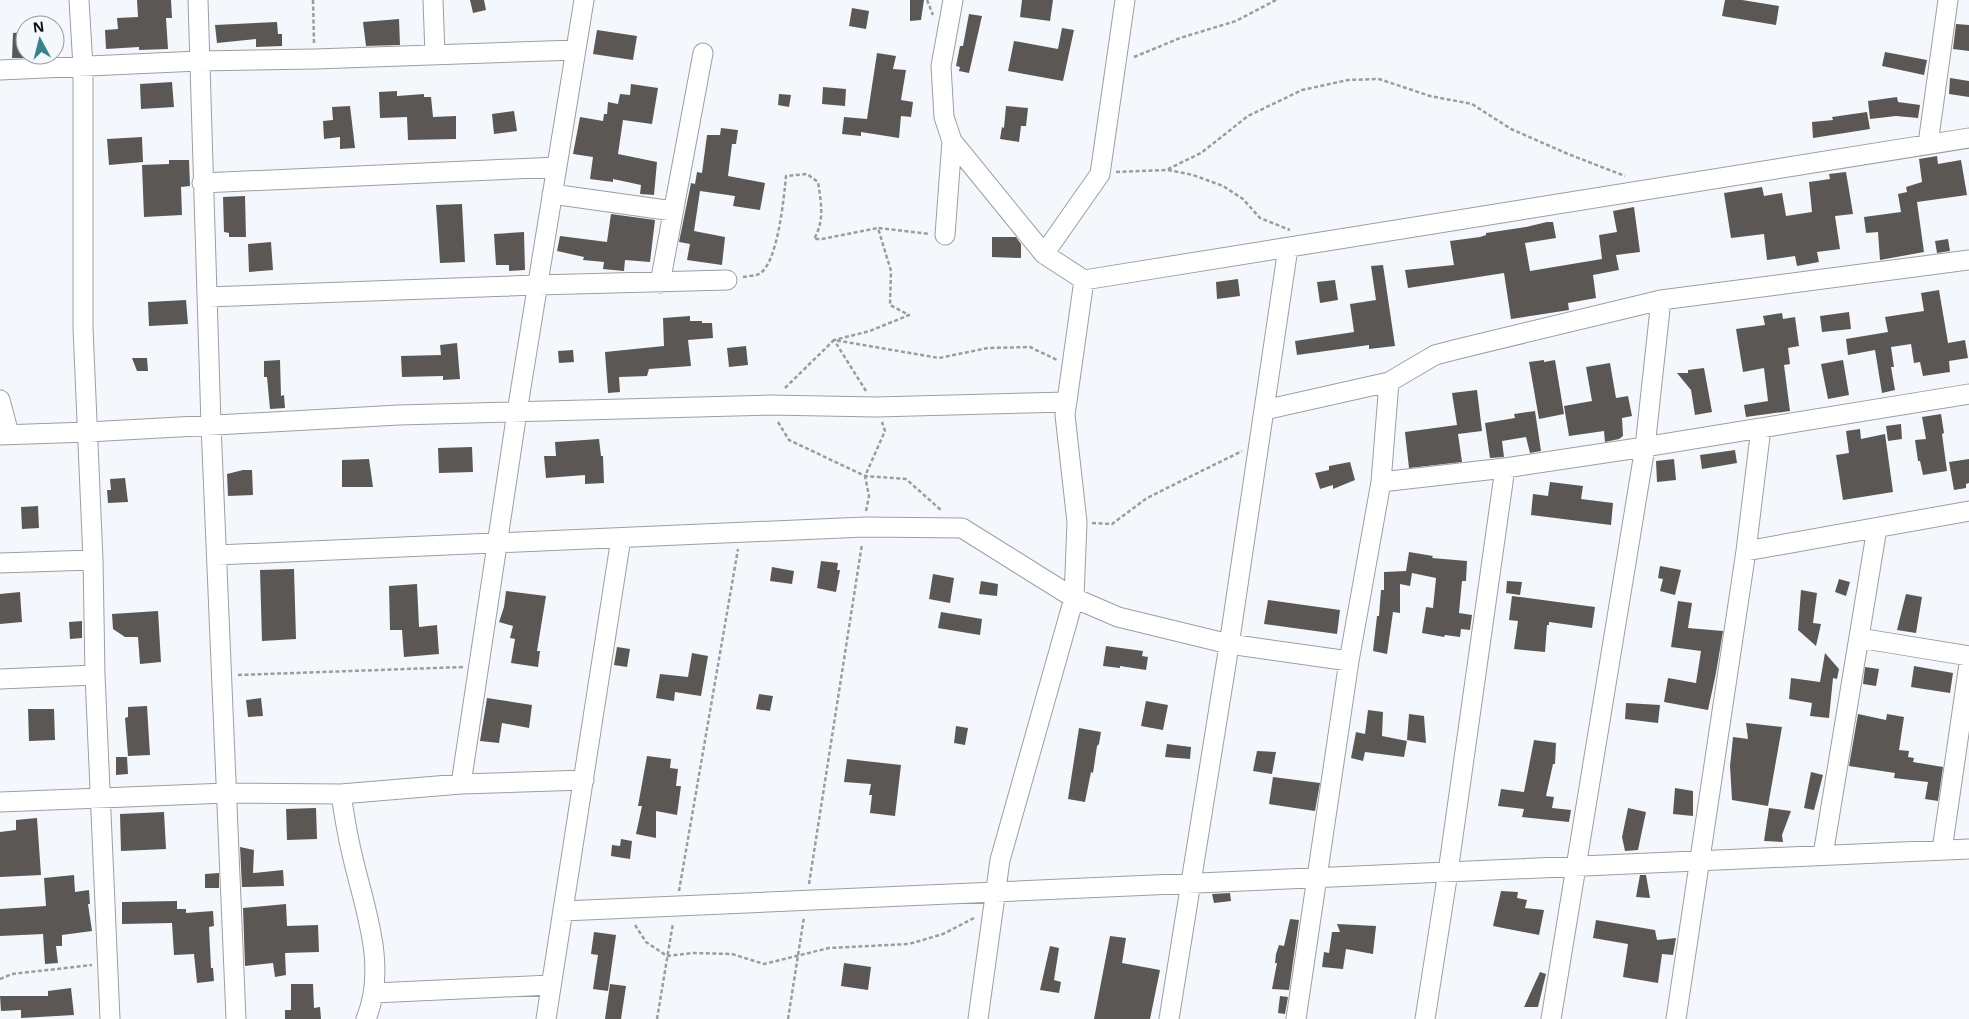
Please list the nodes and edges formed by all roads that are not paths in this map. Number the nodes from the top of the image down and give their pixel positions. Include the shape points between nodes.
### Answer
1 (79, 0) edge
2 (198, 0) edge
3 (433, 0) edge
4 (584, 0) edge
5 (953, 0) edge
6 (1125, 0) edge
7 (1948, 0) edge
8 (576, 50) junction
9 (703, 53) dead end
10 (435, 55) junction
11 (199, 61) junction
12 (83, 67) junction
13 (0, 70) edge
14 (1969, 138) edge
15 (952, 141) junction
16 (1928, 144) junction
17 (557, 167) junction
18 (202, 182) junction
19 (552, 194) junction
20 (673, 211) junction
21 (945, 235) road end
22 (1288, 248) junction
23 (1044, 254) junction
24 (1969, 260) edge
25 (727, 280) road end
26 (1084, 280) junction
27 (660, 283) junction
28 (537, 285) junction
29 (207, 297) junction
30 (1661, 300) junction
31 (1389, 382) junction
32 (1969, 394) edge
33 (0, 400) edge
34 (1066, 402) junction
35 (1264, 410) junction
36 (517, 412) junction
37 (210, 425) junction
38 (1761, 428) junction
39 (88, 432) junction
40 (5, 434) edge
41 (1645, 447) junction
42 (1504, 468) junction
43 (1381, 482) junction
44 (1969, 511) edge
45 (1877, 528) junction
46 (621, 538) junction
47 (497, 543) junction
48 (1746, 551) junction
49 (217, 555) junction
50 (93, 560) junction
51 (0, 563) edge
52 (1074, 598) junction
53 (1859, 638) junction
54 (1228, 644) junction
55 (1969, 656) edge
56 (1349, 661) junction
57 (1969, 664) edge
58 (95, 674) junction
59 (0, 678) edge
60 (584, 780) junction
61 (462, 784) junction
62 (227, 793) junction
63 (341, 794) junction
64 (102, 798) junction
65 (0, 802) edge
66 (1969, 849) edge
67 (1942, 850) junction
68 (1823, 855) junction
69 (1701, 861) junction
70 (1576, 866) junction
71 (1448, 872) junction
72 (1316, 878) junction
73 (1191, 883) junction
74 (994, 900) junction
75 (563, 911) junction
76 (550, 985) junction
77 (374, 993) junction
78 (110, 1019) edge
79 (236, 1019) edge
80 (366, 1019) edge
81 (546, 1019) edge
82 (978, 1019) edge
83 (1169, 1019) edge
84 (1296, 1019) edge
85 (1425, 1019) edge
86 (1551, 1019) edge
87 (1676, 1019) edge

1 - 12 street
2 - 11 street
3 - 10 street
4 - 8 street
5 - 15 street via 941,66 944,117
6 - 23 street via 1100,174
7 - 16 street
8 - 10 street
8 - 17 street
9 - 20 street
10 - 11 street
11 - 12 street
11 - 18 street
12 - 13 street
12 - 39 street via 83,328
14 - 16 street
15 - 21 street
15 - 23 street
16 - 22 street
17 - 18 street
17 - 19 street
18 - 29 street
19 - 20 street
19 - 28 street
20 - 27 street
22 - 26 street
22 - 35 street
23 - 26 street
24 - 30 street
25 - 27 street
26 - 34 street
27 - 28 street
28 - 29 street
28 - 36 street
29 - 37 street
30 - 31 street via 1435,355
30 - 41 street
31 - 35 street
31 - 43 street
32 - 38 street
33 - 40 street
34 - 36 street via 876,408 768,405
34 - 52 street via 1077,522
35 - 54 street
36 - 37 street
36 - 47 street
37 - 39 street
37 - 49 street
38 - 41 street
38 - 48 street
39 - 40 street
39 - 50 street
41 - 42 street
41 - 70 street
42 - 43 street
42 - 71 street
43 - 56 street
44 - 45 street
45 - 48 street
45 - 53 street
46 - 47 street
46 - 52 street via 865,527 962,528
46 - 60 street
47 - 49 street
47 - 61 street
48 - 69 street
49 - 62 street
50 - 51 street
50 - 58 street
52 - 54 street via 1118,617
52 - 74 street via 1000,860
53 - 55 street
53 - 68 street
54 - 56 street
54 - 73 street
56 - 72 street
57 - 67 street
58 - 59 street
58 - 64 street
60 - 61 street
60 - 75 street
61 - 63 street
62 - 63 street
62 - 64 street
62 - 79 street
63 - 77 street via 373,944
64 - 65 street
64 - 78 street
66 - 67 street
67 - 68 street
68 - 69 street
69 - 70 street
69 - 87 street
70 - 71 street
70 - 86 street
71 - 72 street
71 - 85 street
72 - 73 street
72 - 84 street
73 - 74 street
73 - 83 street
74 - 75 street via 807,900
74 - 82 street
75 - 76 street
76 - 77 street
76 - 81 street
77 - 80 street

